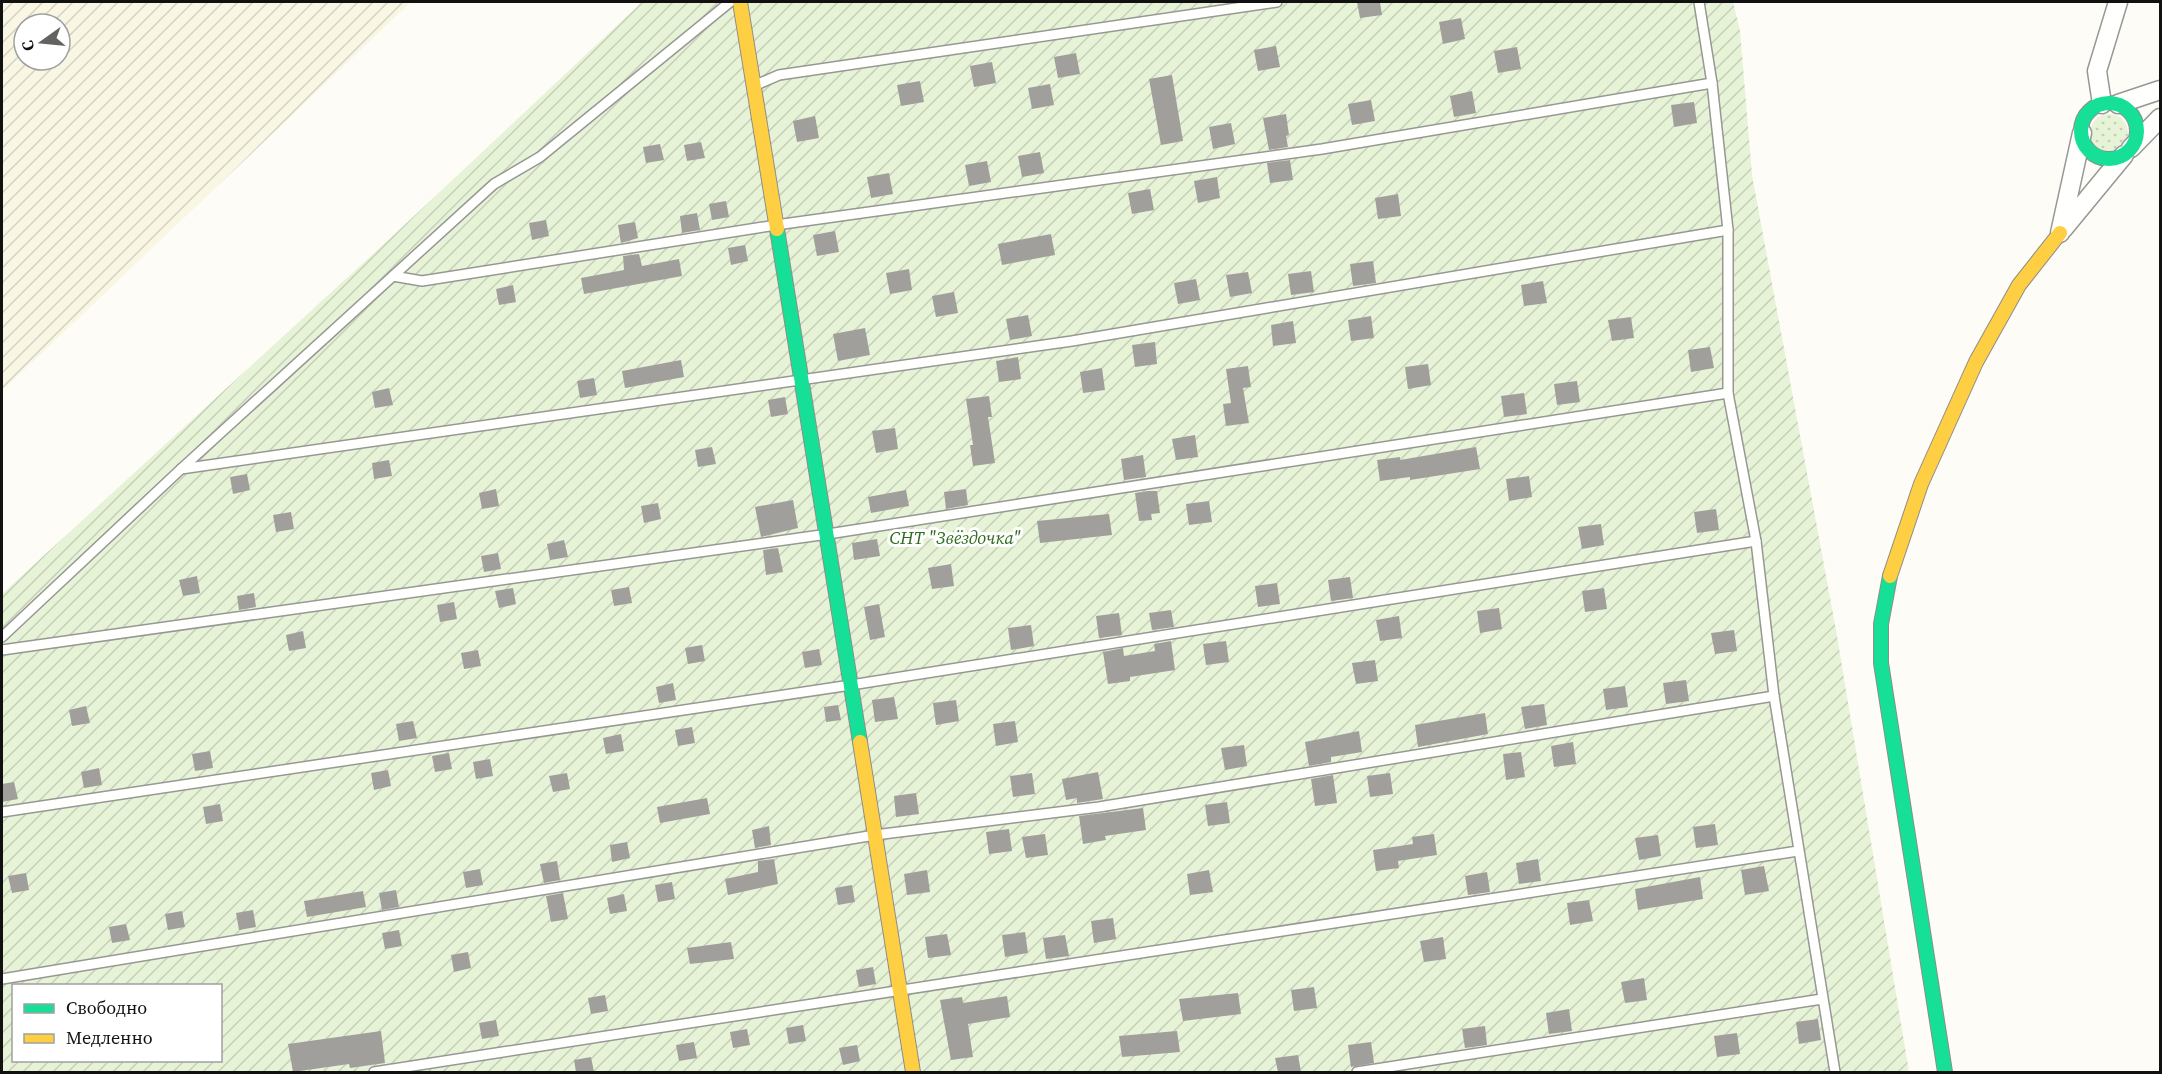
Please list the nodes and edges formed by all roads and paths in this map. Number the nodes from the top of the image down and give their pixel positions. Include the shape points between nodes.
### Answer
1 (730, 2) edge
2 (740, 2) edge
3 (1277, 2) edge
4 (1699, 2) edge
5 (2118, 2) edge
6 (1713, 83) junction
7 (754, 86) junction
8 (2160, 90) edge
9 (2110, 104) junction
10 (2160, 118) edge
11 (2082, 133) junction
12 (2128, 152) junction
13 (776, 225) junction
14 (1728, 230) junction
15 (2060, 233) junction
16 (393, 276) junction
17 (802, 380) junction
18 (1728, 393) junction
19 (181, 469) junction
20 (828, 534) junction
21 (1756, 541) junction
22 (2, 638) edge
23 (2, 650) edge
24 (851, 685) junction
25 (1774, 696) junction
26 (2, 812) edge
27 (875, 835) junction
28 (1798, 851) junction
29 (2, 979) edge
30 (899, 990) junction
31 (1822, 999) junction
32 (374, 1072) edge
33 (913, 1072) edge
34 (1357, 1072) edge
35 (1835, 1072) edge
36 (1946, 1072) edge

1 - 16 lane via 540,157 494,184
2 - 7 street
3 - 7 lane via 779,75
4 - 6 lane
5 - 9 street via 2097,71
6 - 13 lane via 1322,149
6 - 14 lane
7 - 13 street
8 - 9 street
9 - 11 street via 2087,115
9 - 12 street via 2132,115 2136,123 2136,140
10 - 12 street
11 - 12 street via 2089,150 2097,156 2116,159
11 - 15 street
12 - 15 street
13 - 16 lane via 422,281
13 - 17 street
14 - 17 lane via 1072,341
14 - 18 lane
15 - 36 street via 2019,285 1976,363 1921,484 1884,601 1881,663 1887,712
16 - 19 lane
17 - 19 lane
17 - 20 street
18 - 20 lane
18 - 21 lane
19 - 22 lane
20 - 23 lane
20 - 24 street
21 - 24 lane
21 - 25 lane
24 - 26 lane
24 - 27 street
25 - 27 lane via 1099,807
25 - 28 lane
27 - 29 lane
27 - 30 street
28 - 30 lane
28 - 31 lane
30 - 32 lane
30 - 33 street
31 - 34 lane
31 - 35 lane

